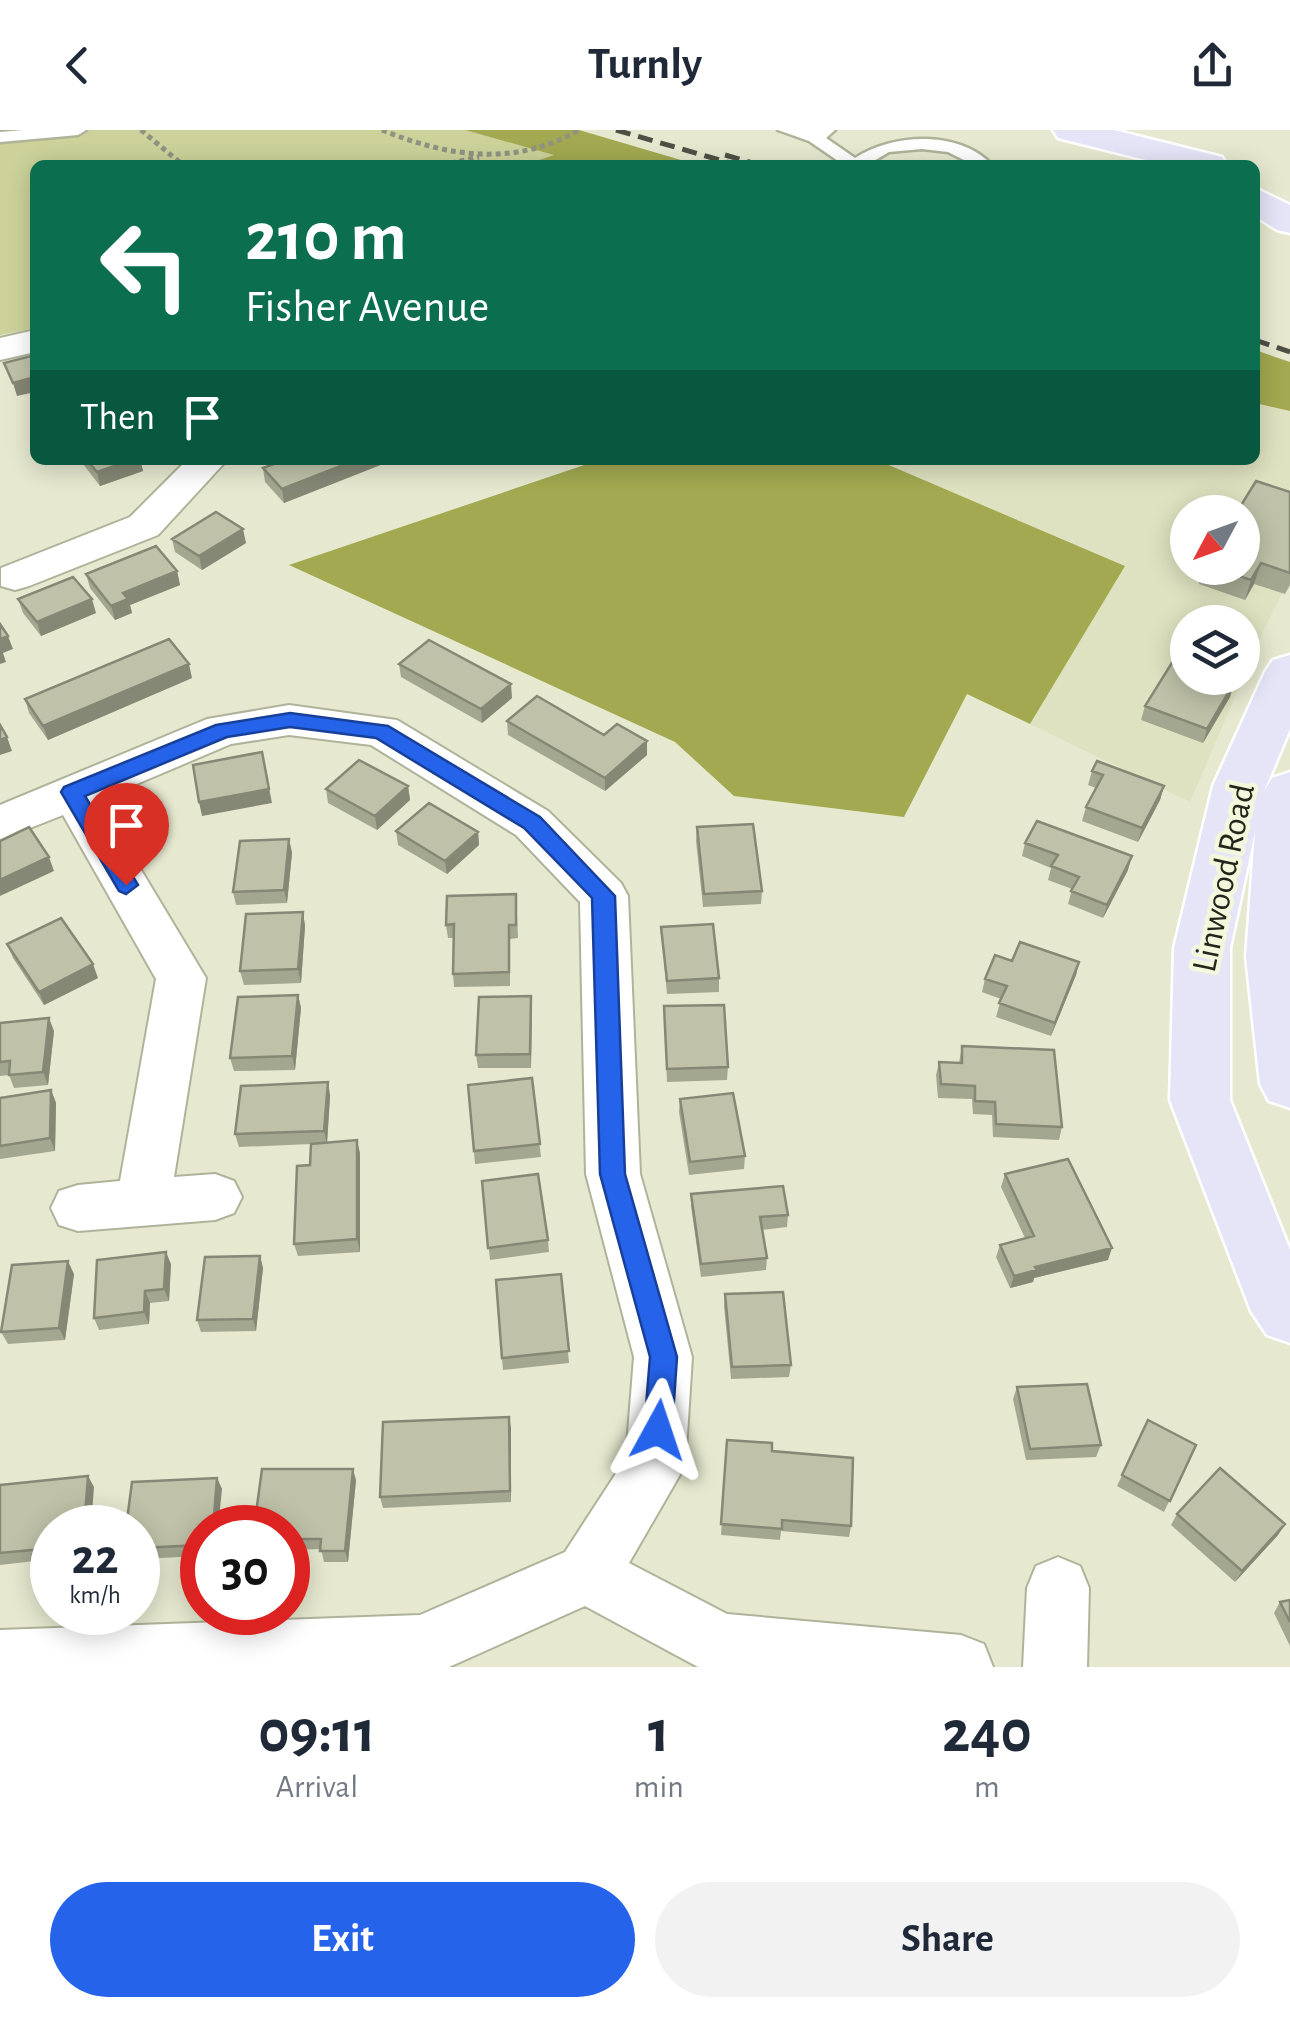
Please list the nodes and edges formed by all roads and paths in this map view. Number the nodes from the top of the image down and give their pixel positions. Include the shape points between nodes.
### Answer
1 (78, 130) edge
2 (141, 130) edge
3 (382, 130) edge
4 (579, 130) edge
5 (786, 130) edge
6 (1072, 130) edge
7 (821, 134) edge
8 (0, 137) edge
9 (485, 156) junction
10 (1172, 159) edge
11 (178, 160) edge
12 (466, 160) edge
13 (850, 160) edge
14 (863, 160) edge
15 (978, 160) edge
16 (1260, 178) edge
17 (1290, 189) edge
18 (1260, 202) edge
19 (1290, 222) edge
20 (30, 342) edge
21 (0, 349) edge
22 (203, 465) edge
23 (15, 577) dead end
24 (1290, 672) edge
25 (1290, 791) edge
26 (72, 792) junction
27 (0, 823) edge
28 (1290, 1084) edge
29 (214, 1197) dead end
30 (142, 1201) junction
31 (78, 1208) dead end
32 (1290, 1314) edge
33 (587, 1574) junction
34 (1058, 1588) dead end
35 (0, 1662) edge
36 (961, 1667) edge
37 (1055, 1667) edge

1 - 8 lane
2 - 11 path
3 - 9 path via 417,146
4 - 9 path via 558,145
5 - 7 lane
6 - 10 main road
7 - 13 lane
9 - 12 path
14 - 15 lane via 882,149 934,146
16 - 17 main road
18 - 19 main road
20 - 21 street
22 - 23 street via 144,526 70,539
24 - 32 main road, Linwood Road via 1238,786 1202,948 1200,1100 1274,1291
25 - 28 main road, Linwood Road via 1282,812 1274,956
26 - 27 street
26 - 30 street via 181,978
26 - 33 street via 223,730 290,720 381,731 532,822 604,896 612,1174 664,1357 655,1466
29 - 30 street
30 - 31 street
33 - 35 street via 421,1647
33 - 36 street via 721,1645
34 - 37 street

